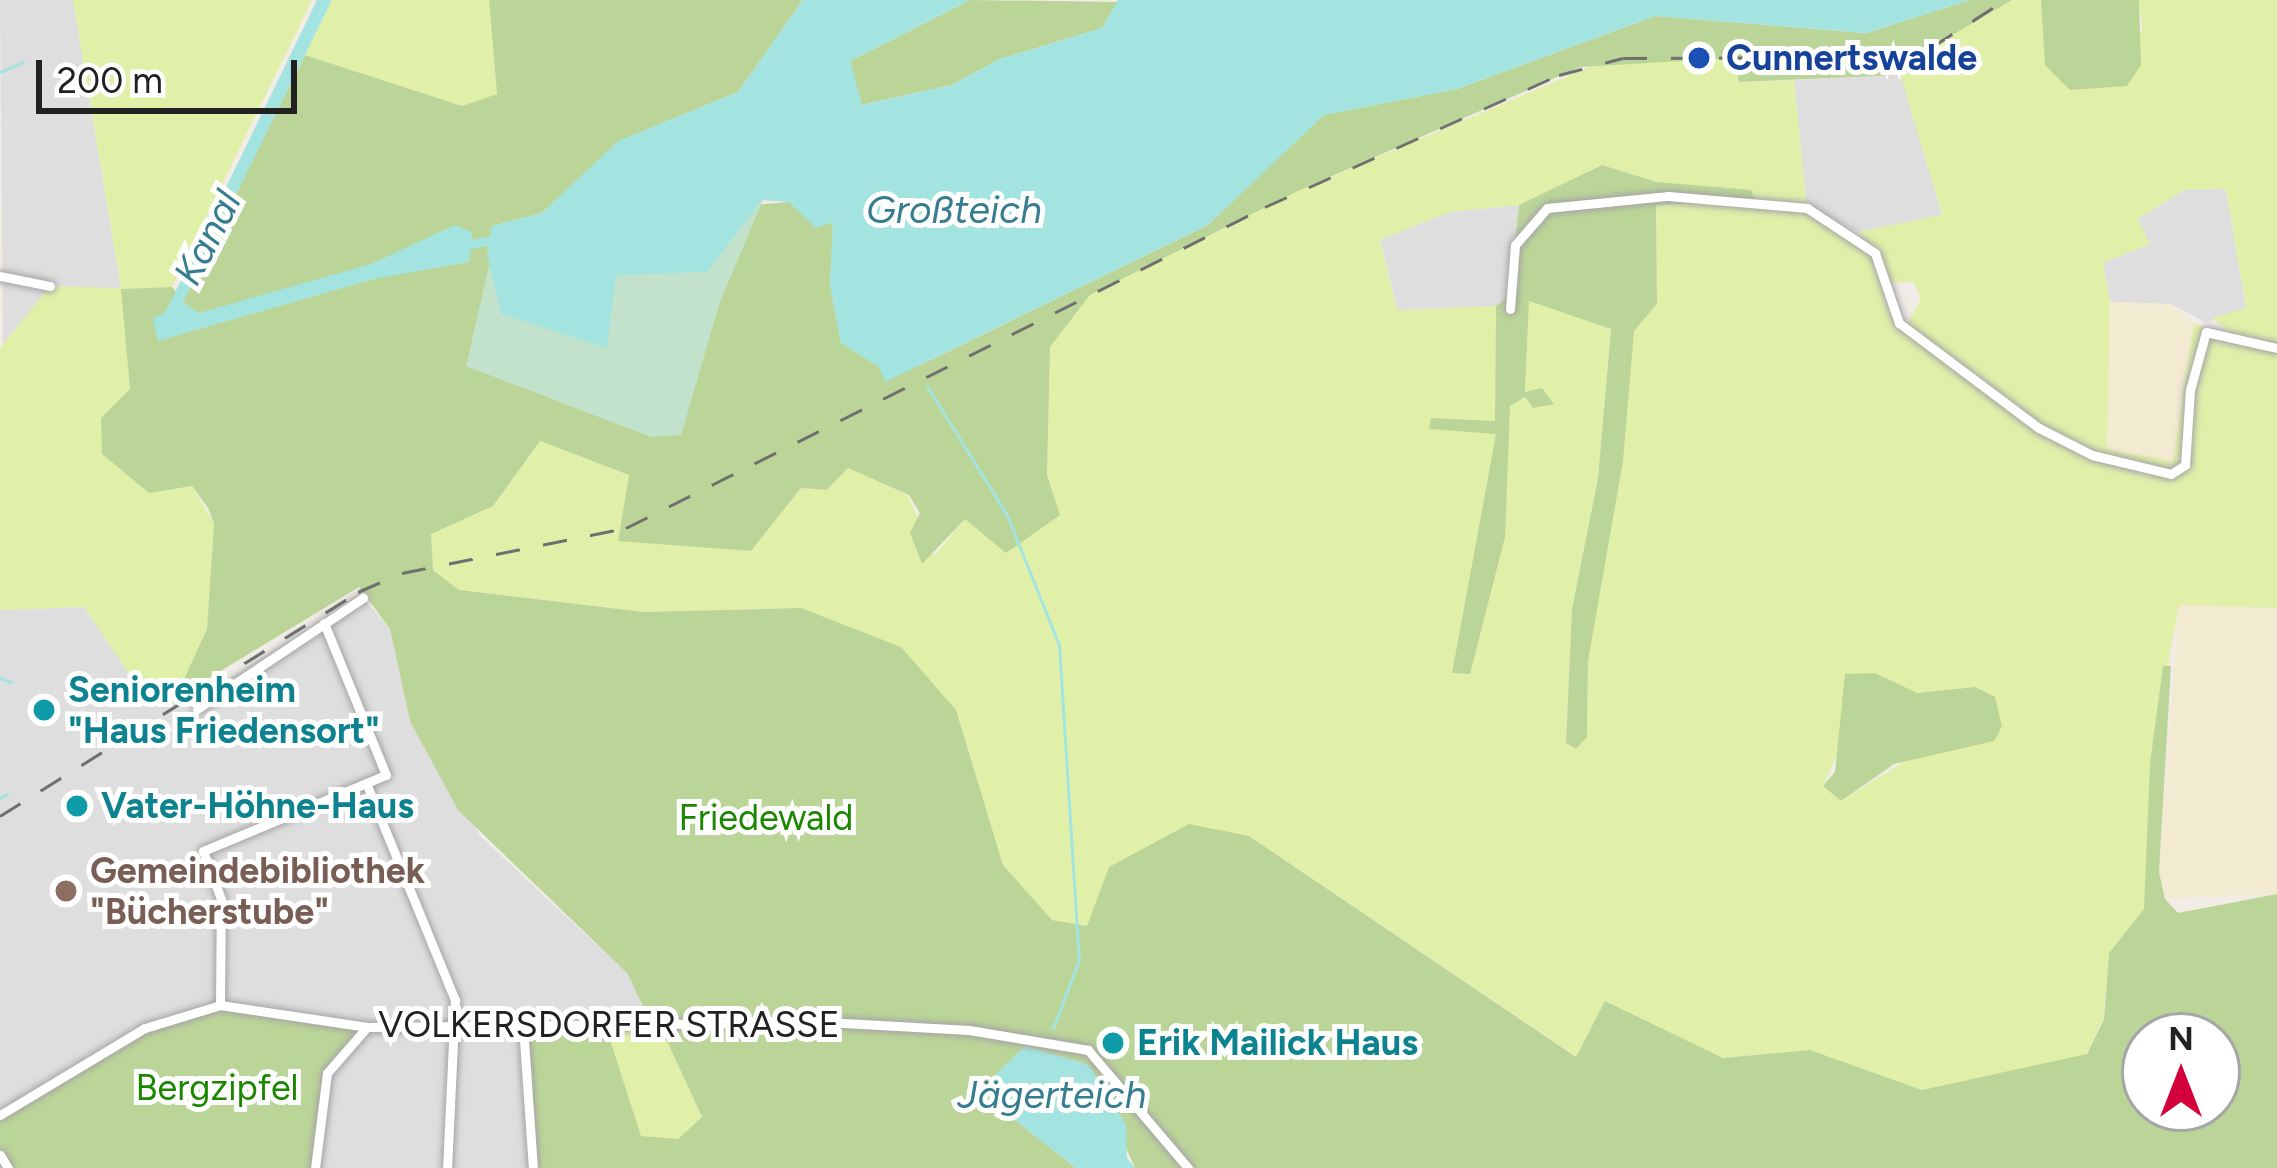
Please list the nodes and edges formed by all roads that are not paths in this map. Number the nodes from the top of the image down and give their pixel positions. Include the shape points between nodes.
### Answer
1 (0, 276) edge
2 (50, 286) dead end
3 (1510, 309) dead end
4 (2277, 348) edge
5 (363, 598) dead end
6 (324, 623) junction
7 (197, 709) dead end
8 (366, 783) junction
9 (220, 1005) junction
10 (524, 1026) junction
11 (367, 1027) junction
12 (455, 1028) junction
13 (0, 1115) edge
14 (0, 1155) edge
15 (8, 1168) edge
16 (315, 1168) edge
17 (447, 1168) edge
18 (532, 1168) edge
19 (1188, 1168) edge

1 - 2 street
3 - 4 street via 1515,245 1547,208 1668,196 1807,208 1875,253 1899,323 2039,428 2092,454 2171,474 2185,465 2206,332
5 - 6 street
6 - 7 street
6 - 8 street via 386,775
8 - 9 street via 203,851 222,906
8 - 12 street via 449,980
9 - 11 street, VOLKERSDORFER STRASSE
9 - 13 street, VOLKERSDORFER STRASSE via 140,1030
10 - 12 street, VOLKERSDORFER STRASSE
10 - 18 street
10 - 19 street, VOLKERSDORFER STRASSE via 826,1022 1070,1043 1100,1057 1147,1128
11 - 12 street, VOLKERSDORFER STRASSE
11 - 16 street via 327,1073
12 - 17 street
14 - 15 street

